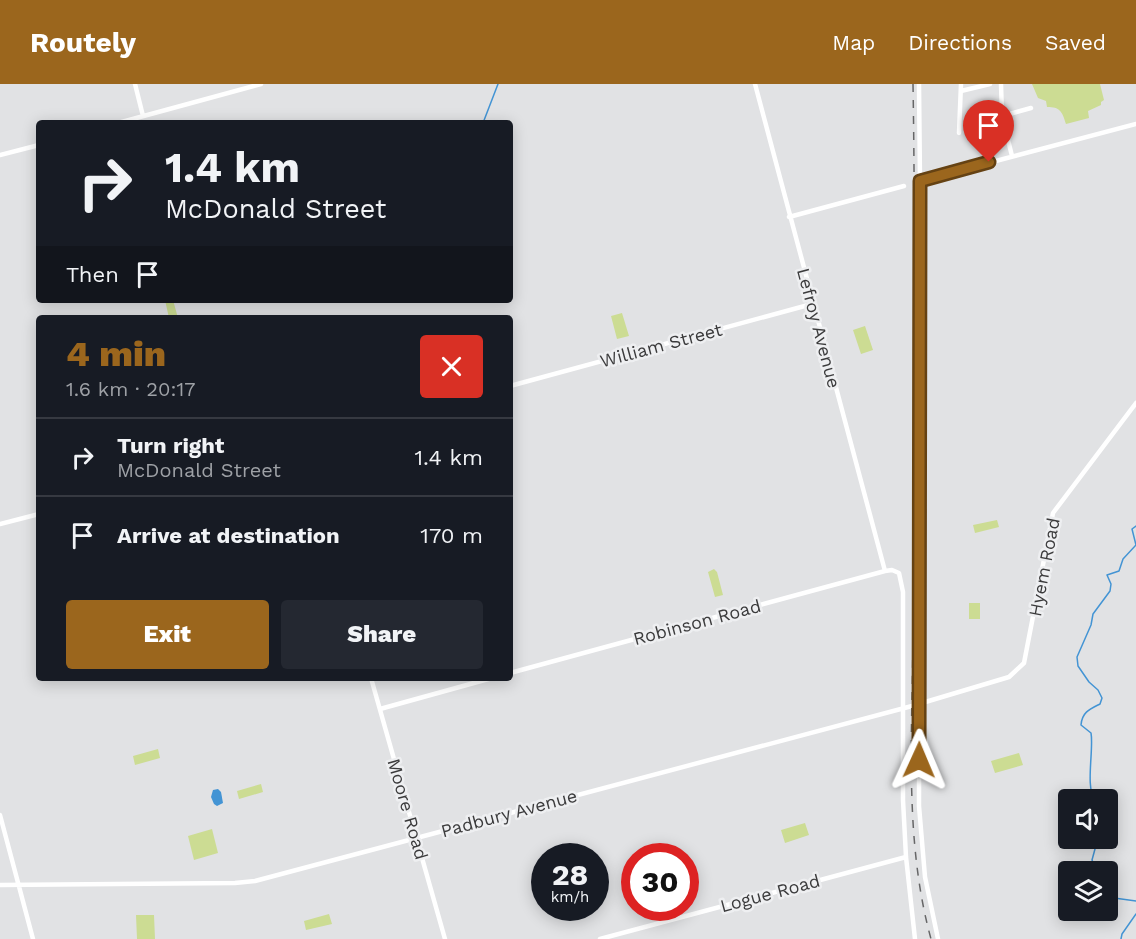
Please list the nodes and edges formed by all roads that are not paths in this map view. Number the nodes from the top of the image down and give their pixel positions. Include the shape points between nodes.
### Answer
1 (135, 84) edge
2 (261, 84) edge
3 (754, 84) edge
4 (919, 84) edge
5 (961, 84) edge
6 (990, 84) edge
7 (1001, 84) edge
8 (961, 92) junction
9 (1030, 108) dead end
10 (143, 116) junction
11 (1002, 116) junction
12 (129, 120) edge
13 (1136, 123) edge
14 (959, 133) dead end
15 (36, 146) edge
16 (0, 156) edge
17 (1012, 156) junction
18 (920, 181) junction
19 (904, 186) dead end
20 (789, 217) junction
21 (812, 303) junction
22 (513, 385) edge
23 (1136, 403) edge
24 (36, 514) edge
25 (0, 524) edge
26 (885, 571) junction
27 (513, 672) edge
28 (1008, 677) joint
29 (372, 681) edge
30 (481, 681) edge
31 (920, 704) junction
32 (903, 708) junction
33 (380, 709) junction
34 (0, 815) edge
35 (416, 837) junction
36 (906, 857) junction
37 (0, 885) edge
38 (19, 885) junction
39 (33, 939) edge
40 (445, 939) edge
41 (600, 939) edge
42 (915, 939) edge
43 (938, 939) edge

1 - 10 street
2 - 10 street
3 - 20 street, Lefroy Avenue
4 - 18 street
5 - 8 street
6 - 8 street
7 - 11 street
8 - 14 street
9 - 11 street
10 - 12 street
11 - 17 street
13 - 17 street
15 - 16 street
17 - 18 street
18 - 31 street
19 - 20 street
20 - 21 street, Lefroy Avenue
21 - 22 street, William Street
21 - 26 street, Lefroy Avenue
23 - 28 street, Hyem Road via 1053,513 1024,663
24 - 25 street
26 - 27 street, Robinson Road
26 - 32 street via 899,573 902,579
28 - 31 street, Padbury Avenue
29 - 33 street, Moore Road
30 - 33 street
31 - 32 street, Padbury Avenue
31 - 43 street via 919,806 929,904
32 - 35 street, Padbury Avenue
32 - 36 street
33 - 35 street, Moore Road
34 - 38 street
35 - 38 street, Padbury Avenue via 255,881
35 - 40 street, Moore Road
36 - 41 street, Logue Road
36 - 42 street
37 - 38 street, Padbury Avenue
38 - 39 street

